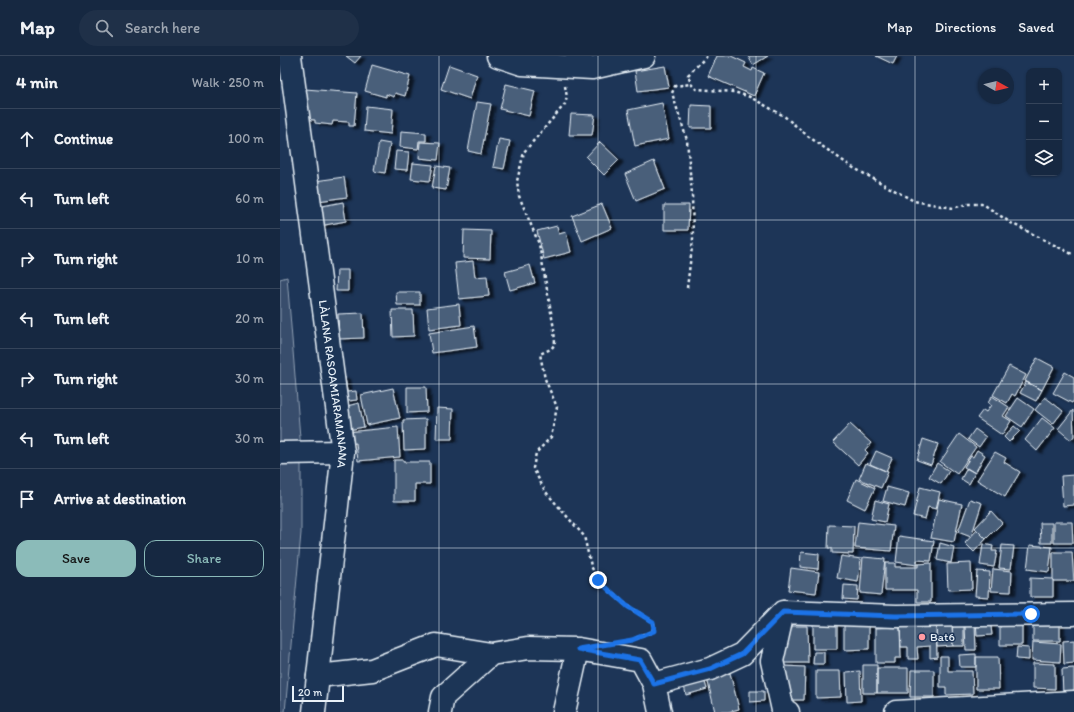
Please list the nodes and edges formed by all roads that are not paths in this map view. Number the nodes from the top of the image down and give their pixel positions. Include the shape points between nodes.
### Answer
1 (290, 56) edge
2 (498, 56) edge
3 (644, 56) edge
4 (343, 452) junction
5 (280, 453) edge
6 (783, 612) junction
7 (1074, 614) edge
8 (578, 649) junction
9 (491, 654) junction
10 (318, 676) junction
11 (654, 684) junction
12 (1074, 702) edge
13 (314, 712) edge
14 (440, 712) edge
15 (564, 712) edge
16 (660, 712) edge
17 (788, 712) edge
18 (896, 712) edge

1 - 4 street, LÀLANA RASOAMIARAMANANA
2 - 3 street via 522,64 592,68
4 - 5 street
4 - 10 street, LÀLANA RASOAMIARAMANANA
6 - 7 street via 896,616
6 - 11 street via 742,654 710,669
6 - 17 street via 772,661 783,710
8 - 9 street via 528,648
8 - 11 street via 640,660
8 - 15 street
9 - 10 street via 436,645 372,670
9 - 14 street via 443,697
10 - 13 street, LÀLANA RASOAMIARAMANANA
11 - 16 street
12 - 18 street

